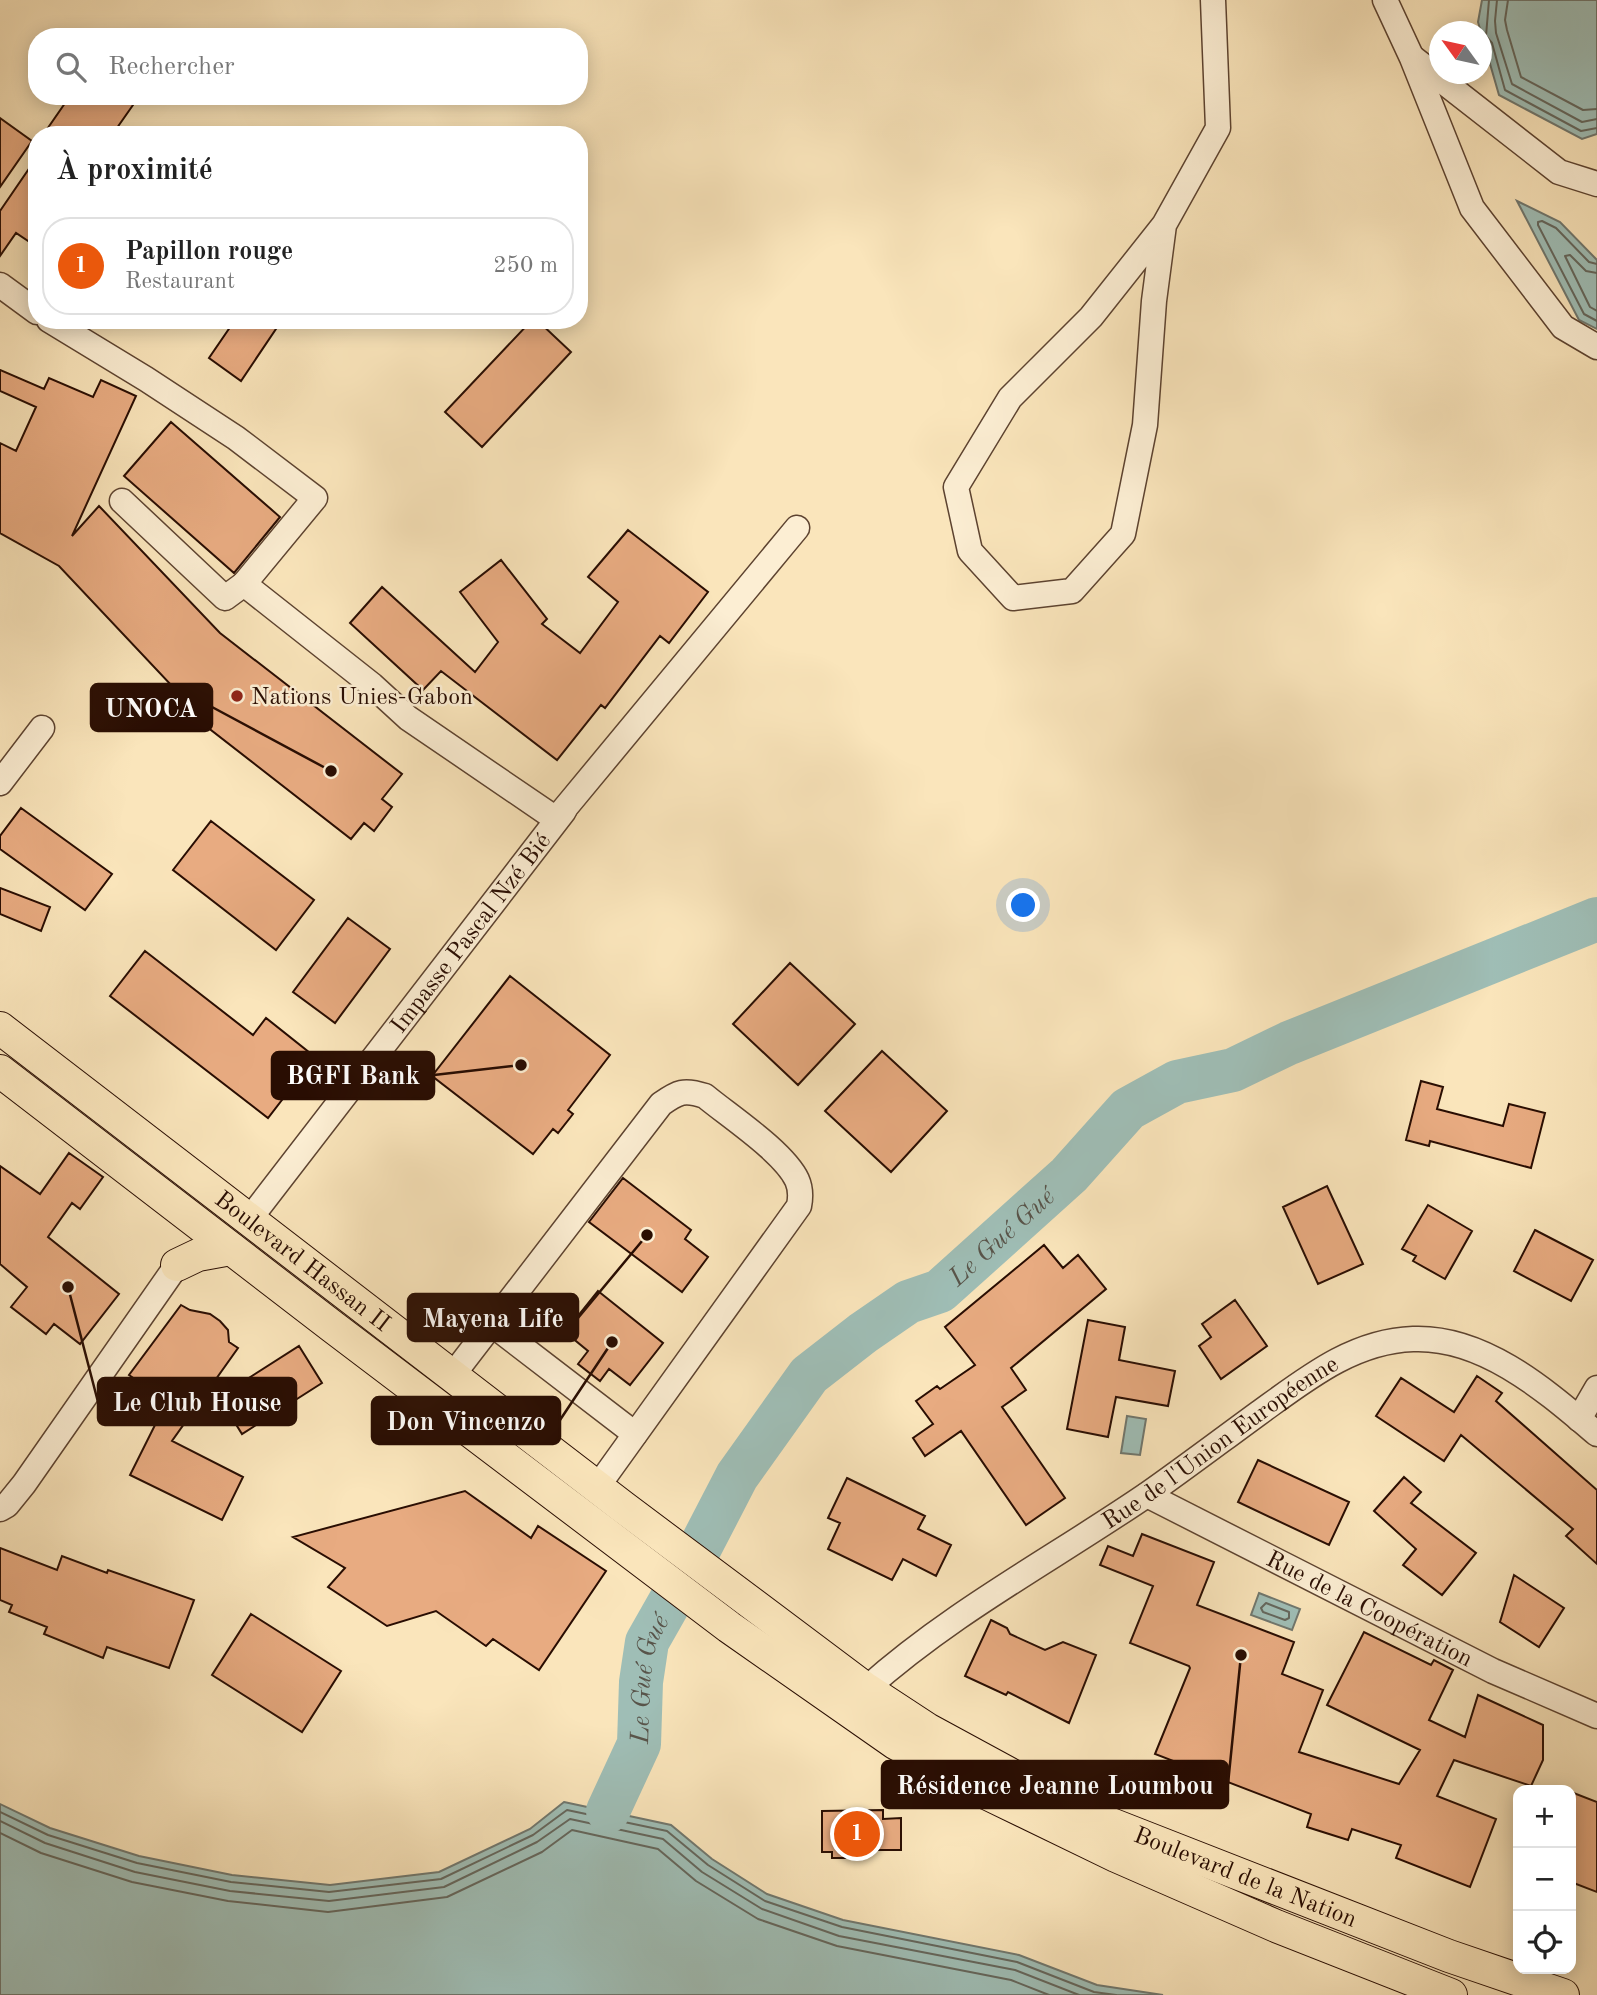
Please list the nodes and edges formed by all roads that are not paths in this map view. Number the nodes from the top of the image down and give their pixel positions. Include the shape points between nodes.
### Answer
1 (1213, 0) edge
2 (1385, 0) edge
3 (1412, 58) junction
4 (1597, 184) edge
5 (1164, 225) junction
6 (0, 285) edge
7 (28, 305) edge
8 (64, 329) edge
9 (1597, 347) edge
10 (122, 501) dead end
11 (797, 528) dead end
12 (244, 584) junction
13 (42, 727) dead end
14 (0, 783) edge
15 (560, 815) junction
16 (0, 1028) edge
17 (0, 1071) edge
18 (180, 1210) junction
19 (248, 1221) junction
20 (231, 1249) junction
21 (177, 1265) junction
22 (492, 1325) junction
23 (453, 1376) junction
24 (1597, 1388) edge
25 (1588, 1426) edge
26 (635, 1434) junction
27 (597, 1486) junction
28 (1147, 1495) junction
29 (0, 1509) edge
30 (734, 1589) joint
31 (729, 1627) joint
32 (866, 1689) junction
33 (1597, 1716) edge
34 (1451, 1995) edge
35 (1563, 1995) edge

1 - 5 street via 1218,128
2 - 3 street
3 - 4 street via 1559,172
3 - 9 street via 1472,208 1563,327
5 - 5 street via 1091,317 1010,398 956,487 970,551 1013,598 1072,591 1123,534 1145,425
6 - 7 street
8 - 12 street via 236,438 315,498
10 - 12 street via 225,598
11 - 15 street, Impasse Pascal Nzé Bié
12 - 15 street via 408,718
13 - 14 street
15 - 19 street, Impasse Pascal Nzé Bié
16 - 19 main road, Boulevard Hassan II
17 - 18 main road, Boulevard Hassan II
18 - 20 main road, Boulevard Hassan II
18 - 21 main road
19 - 23 main road, Boulevard Hassan II
20 - 21 main road via 211,1251
20 - 31 main road, Boulevard Hassan II
21 - 29 street via 24,1484
22 - 23 street
22 - 26 street
22 - 26 street via 661,1104 689,1091 705,1096 785,1162 801,1193 799,1206
23 - 27 main road, Boulevard Hassan II
24 - 25 street
25 - 28 street, Rue de l'Union Européenne via 1523,1376 1477,1352 1447,1342 1385,1341 1314,1374
26 - 27 street
27 - 30 main road, Boulevard Hassan II
28 - 32 street, Rue de l'Union Européenne via 978,1602
28 - 33 street, Rue de la Coopération via 1493,1671
30 - 32 main road, Boulevard de la Nation
31 - 34 main road, Boulevard de la Nation via 895,1742 988,1794 1264,1921
32 - 35 main road, Boulevard de la Nation via 944,1739 1111,1824 1449,1956

